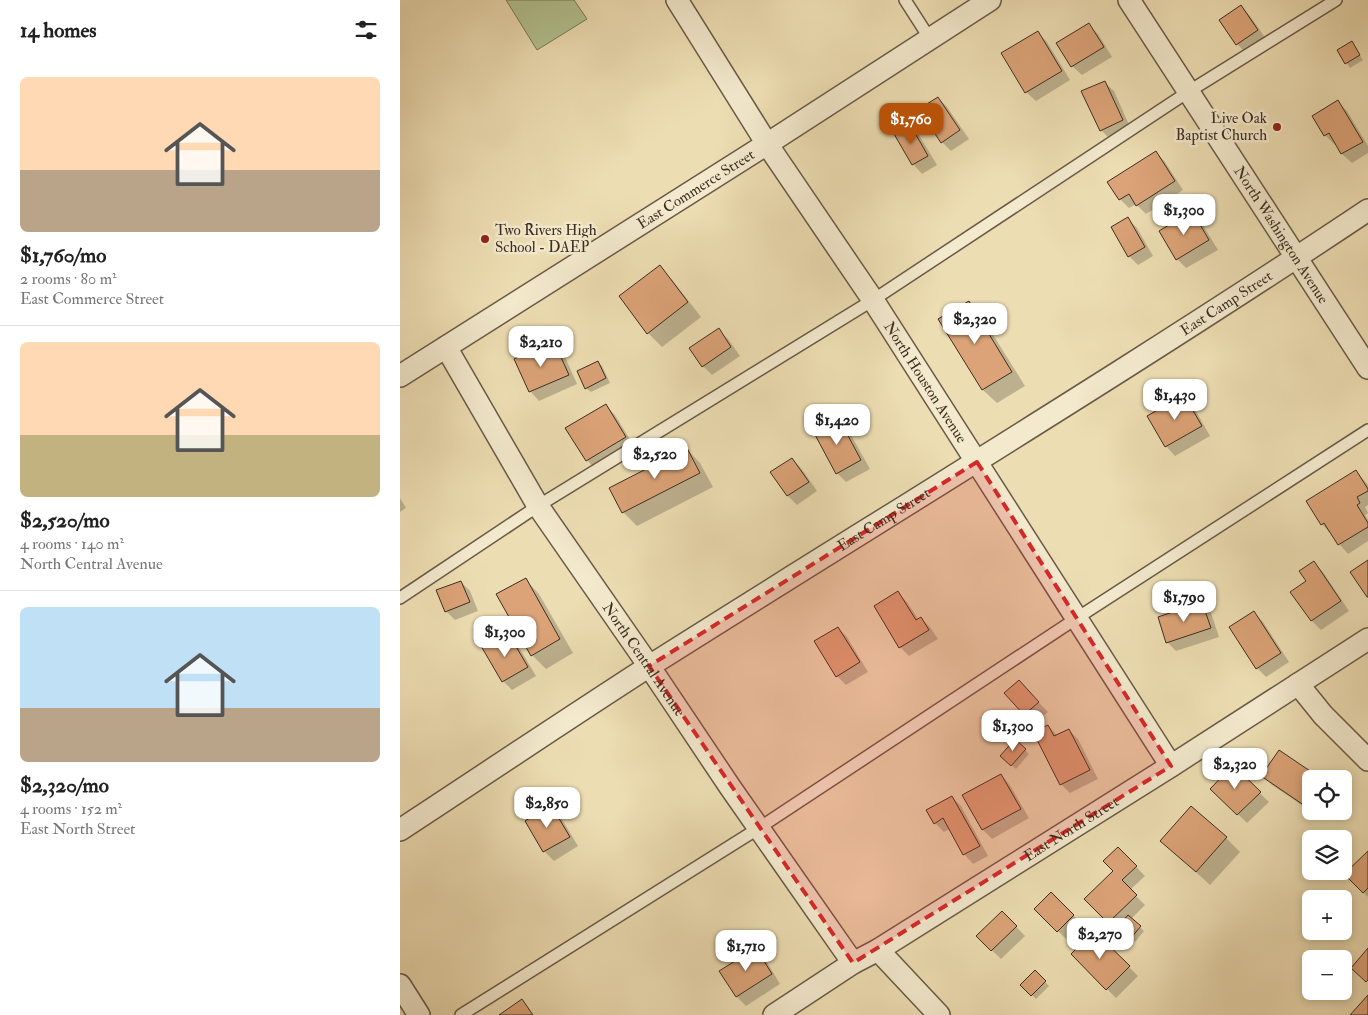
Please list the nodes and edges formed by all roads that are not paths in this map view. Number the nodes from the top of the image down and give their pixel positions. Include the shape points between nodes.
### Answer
1 (677, 0) edge
2 (905, 0) edge
3 (990, 0) edge
4 (1129, 0) edge
5 (1336, 0) edge
6 (930, 38) junction
7 (1188, 92) junction
8 (767, 144) junction
9 (1368, 210) edge
10 (1297, 258) junction
11 (873, 300) junction
12 (446, 347) junction
13 (1368, 368) edge
14 (400, 376) edge
15 (1368, 430) edge
16 (977, 462) junction
17 (538, 506) junction
18 (400, 598) edge
19 (1076, 618) junction
20 (1368, 639) edge
21 (650, 666) junction
22 (1298, 684) junction
23 (1368, 760) edge
24 (1171, 766) junction
25 (759, 828) junction
26 (400, 830) edge
27 (878, 950) junction
28 (853, 963) junction
29 (400, 985) edge
30 (419, 1015) edge
31 (461, 1015) edge
32 (774, 1015) edge
33 (939, 1015) edge

1 - 8 street, North Houston Avenue
2 - 6 lane
3 - 6 street, East Commerce Street
4 - 7 street, North Washington Avenue
5 - 7 lane
6 - 8 street, East Commerce Street
7 - 10 street, North Washington Avenue
7 - 11 lane
8 - 11 street, North Houston Avenue
8 - 12 street, East Commerce Street
9 - 10 street, East Camp Street
10 - 13 street, North Washington Avenue
10 - 16 street, East Camp Street
11 - 16 street, North Houston Avenue
11 - 17 lane
12 - 14 street, East Commerce Street
12 - 17 street, North Central Avenue
15 - 19 lane
16 - 19 street, North Houston Avenue
16 - 21 street, East Camp Street
17 - 18 lane
17 - 21 street, North Central Avenue
19 - 24 street, North Houston Avenue
19 - 25 lane
20 - 22 street, East North Street
21 - 25 street, North Central Avenue
21 - 26 street, East Camp Street
22 - 23 street via 1323,715
22 - 24 street, East North Street
24 - 27 street, East North Street
25 - 28 street, North Central Avenue
25 - 31 lane
27 - 28 street, East North Street
27 - 33 street
28 - 32 street, East North Street
29 - 30 street

